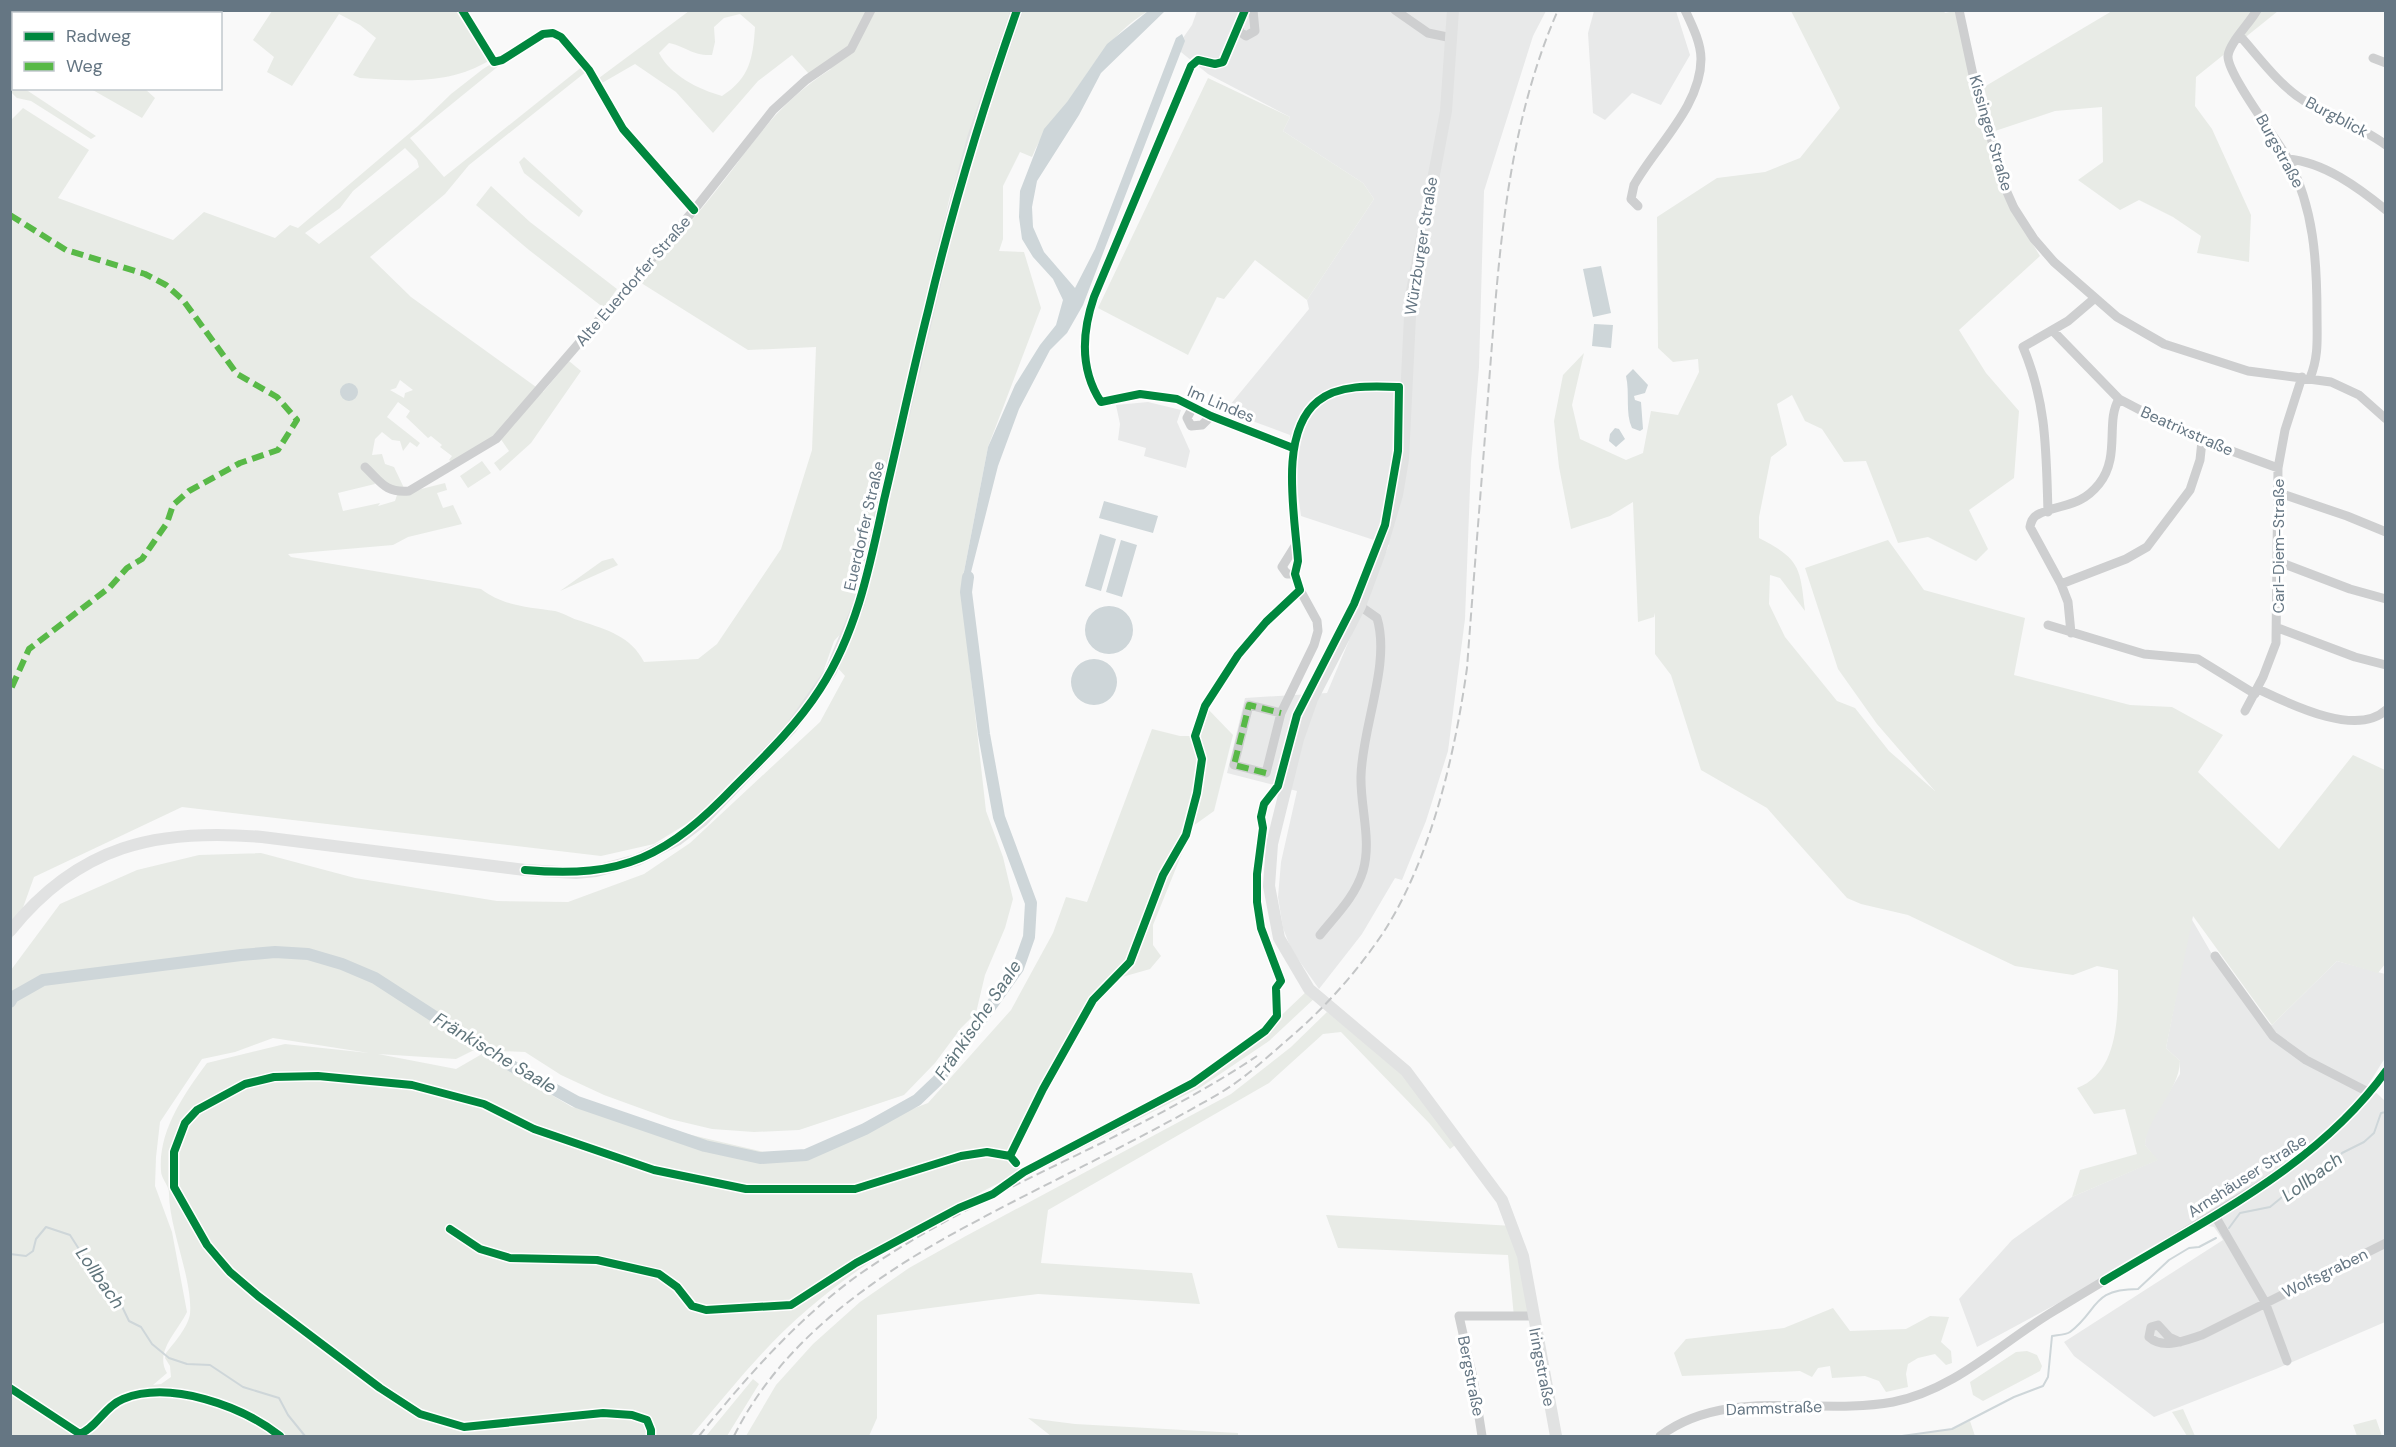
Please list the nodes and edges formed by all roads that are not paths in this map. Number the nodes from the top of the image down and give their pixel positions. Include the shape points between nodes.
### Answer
1 (462, 10) edge
2 (871, 10) edge
3 (1017, 10) edge
4 (1245, 10) edge
5 (1253, 10) edge
6 (1395, 10) edge
7 (1453, 10) edge
8 (1685, 10) edge
9 (1959, 10) edge
10 (2257, 10) edge
11 (2240, 36) junction
12 (1452, 38) junction
13 (2373, 58) dead end
14 (2385, 63) edge
15 (2385, 145) edge
16 (2288, 159) junction
17 (1638, 206) dead end
18 (694, 210) junction
19 (2385, 210) edge
20 (2095, 298) junction
21 (2053, 331) junction
22 (2306, 378) junction
23 (1406, 387) junction
24 (2119, 399) junction
25 (1101, 402) dead end
26 (1193, 408) junction
27 (1211, 416) junction
28 (2385, 419) edge
29 (2202, 441) junction
30 (1293, 448) junction
31 (365, 467) dead end
32 (2278, 468) junction
33 (2279, 493) junction
34 (2048, 512) junction
35 (2385, 532) edge
36 (1297, 543) junction
37 (2279, 562) junction
38 (1295, 574) junction
39 (2061, 584) junction
40 (2385, 599) edge
41 (1360, 606) junction
42 (1354, 620) joint
43 (2048, 625) dead end
44 (2278, 628) junction
45 (2071, 633) junction
46 (2385, 665) edge
47 (2256, 691) junction
48 (2385, 710) edge
49 (2245, 711) dead end
50 (1281, 713) junction
51 (10, 931) edge
52 (1320, 935) dead end
53 (2215, 956) dead end
54 (2385, 1071) edge
55 (2370, 1093) junction
56 (2214, 1214) junction
57 (2385, 1243) edge
58 (2265, 1302) junction
59 (1532, 1316) junction
60 (2180, 1342) dead end
61 (2287, 1361) dead end
62 (1894, 1401) joint
63 (1482, 1437) edge
64 (1556, 1437) edge
65 (1660, 1437) edge

1 - 18 street via 494,62 543,34 553,33 561,38 589,70 623,129
2 - 18 street, Alte Euerdorfer Straße via 851,49 772,110
3 - 51 main road, Euerdorfer Straße via 973,138 946,233 859,604 831,671 791,728 702,821 677,840 637,860 576,873 262,837 205,833 171,836 129,846 87,864 45,893
4 - 5 street via 1238,25 1246,36 1255,31
6 - 12 street via 1428,33
7 - 12 main road, Würzburger Straße
8 - 17 street via 1701,52 1700,66 1682,114 1634,185 1631,199
9 - 20 street, Kissinger Straße via 1973,75 2014,208 2042,249
10 - 11 street, Burgstraße
11 - 15 street, Burgblick via 2302,99 2357,125
11 - 16 street, Burgstraße via 2228,53 2229,65
12 - 23 main road, Würzburger Straße via 1446,111 1412,285
13 - 14 street
16 - 19 street via 2305,162 2345,181
16 - 22 street, Burgstraße via 2305,198 2316,253 2319,346
18 - 31 street, Alte Euerdorfer Straße via 496,439 409,491 388,489
20 - 21 street
20 - 22 street, Kissinger Straße via 2122,320 2178,349 2248,371
21 - 24 street, Beatrixstraße
21 - 34 street via 2023,347 2041,399
22 - 28 street, Kissinger Straße via 2346,387
22 - 32 street, Carl-Diem-Straße via 2285,430
23 - 30 street via 1359,388 1318,400 1307,414
23 - 41 main road, Würzburger Straße via 1404,459 1397,495
24 - 29 street, Beatrixstraße
24 - 34 street via 2114,407 2112,453 2099,484 2070,506
25 - 26 street, Im Lindes via 1124,395 1156,394
26 - 27 street, Im Lindes
26 - 27 street, Im Lindes via 1187,418 1191,426 1202,425
27 - 30 street, Im Lindes
29 - 32 street, Beatrixstraße
29 - 39 street via 2190,490 2147,547
30 - 36 street
32 - 33 street, Carl-Diem-Straße
33 - 35 street
33 - 37 street, Carl-Diem-Straße
34 - 39 street via 2032,519 2030,527
36 - 38 street
36 - 38 street via 1282,567 1287,574
37 - 40 street
37 - 44 street, Carl-Diem-Straße
38 - 50 street via 1317,621 1318,632
39 - 45 street via 2068,602
41 - 42 main road, Würzburger Straße
41 - 52 street via 1372,612 1379,624 1378,665 1361,764 1364,865 1349,900
42 - 59 main road, Iringstraße via 1312,699 1292,762 1269,868 1273,921 1288,956 1310,989 1406,1071 1502,1200 1523,1256
43 - 45 street
44 - 46 street
44 - 47 street, Carl-Diem-Straße via 2271,659
45 - 47 street via 2144,654 2198,659
47 - 48 street via 2336,718 2364,721
47 - 49 street, Carl-Diem-Straße
50 - 50 street via 1266,773 1234,765 1249,705
53 - 55 street via 2273,1036 2306,1060
54 - 55 street, Arnshäuser Straße
55 - 56 street, Arnshäuser Straße via 2336,1130 2297,1162
56 - 58 street, Wolfsgraben
56 - 62 street, Arnshäuser Straße via 2052,1312 1953,1379
57 - 58 street, Wolfsgraben
58 - 60 street, Wolfsgraben via 2235,1321
58 - 61 street
59 - 63 street, Bergstraße via 1459,1316
59 - 64 main road, Iringstraße
62 - 65 street, Dammstraße via 1857,1406 1731,1408 1702,1413

